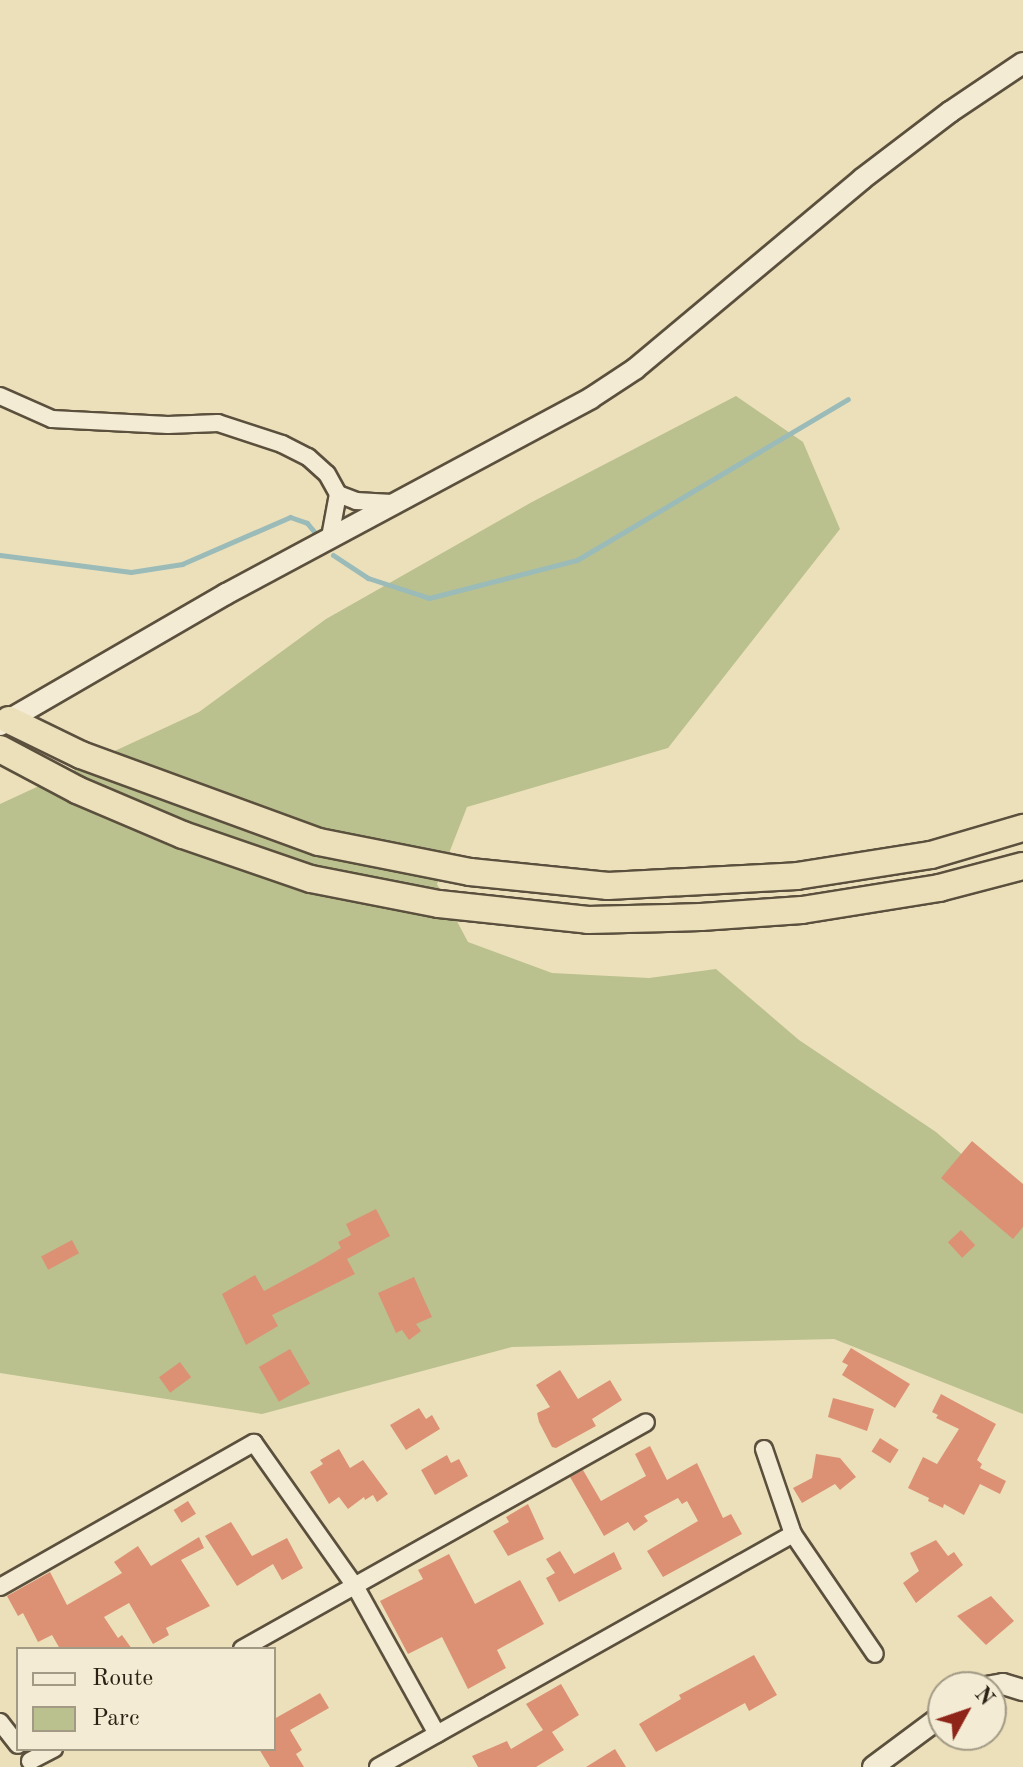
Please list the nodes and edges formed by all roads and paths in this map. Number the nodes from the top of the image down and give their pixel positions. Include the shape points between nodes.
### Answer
1 (1023, 63) edge
2 (0, 396) edge
3 (338, 494) junction
4 (392, 503) junction
5 (330, 537) junction
6 (4, 723) edge
7 (0, 749) edge
8 (1023, 828) edge
9 (1023, 866) edge
10 (646, 1422) dead end
11 (764, 1449) dead end
12 (793, 1534) junction
13 (355, 1586) junction
14 (0, 1587) edge
15 (246, 1647) edge
16 (875, 1654) dead end
17 (0, 1722) edge
18 (927, 1727) edge
19 (437, 1734) junction
20 (16, 1742) edge
21 (378, 1767) edge
22 (873, 1767) edge

1 - 4 street via 862,179 635,369 591,398
2 - 3 street via 52,419 241,428 308,457 327,474
3 - 4 street
3 - 5 street
4 - 5 street
5 - 6 street
6 - 8 highway via 319,842 470,872 608,886 797,876 931,855
7 - 9 highway via 77,790 183,835 311,879 439,904 588,920 701,917 802,910 939,888
10 - 13 street
11 - 12 street
12 - 16 street
12 - 19 street
13 - 14 street via 254,1443
13 - 15 street
13 - 19 street
17 - 20 street
18 - 22 street
19 - 21 street

